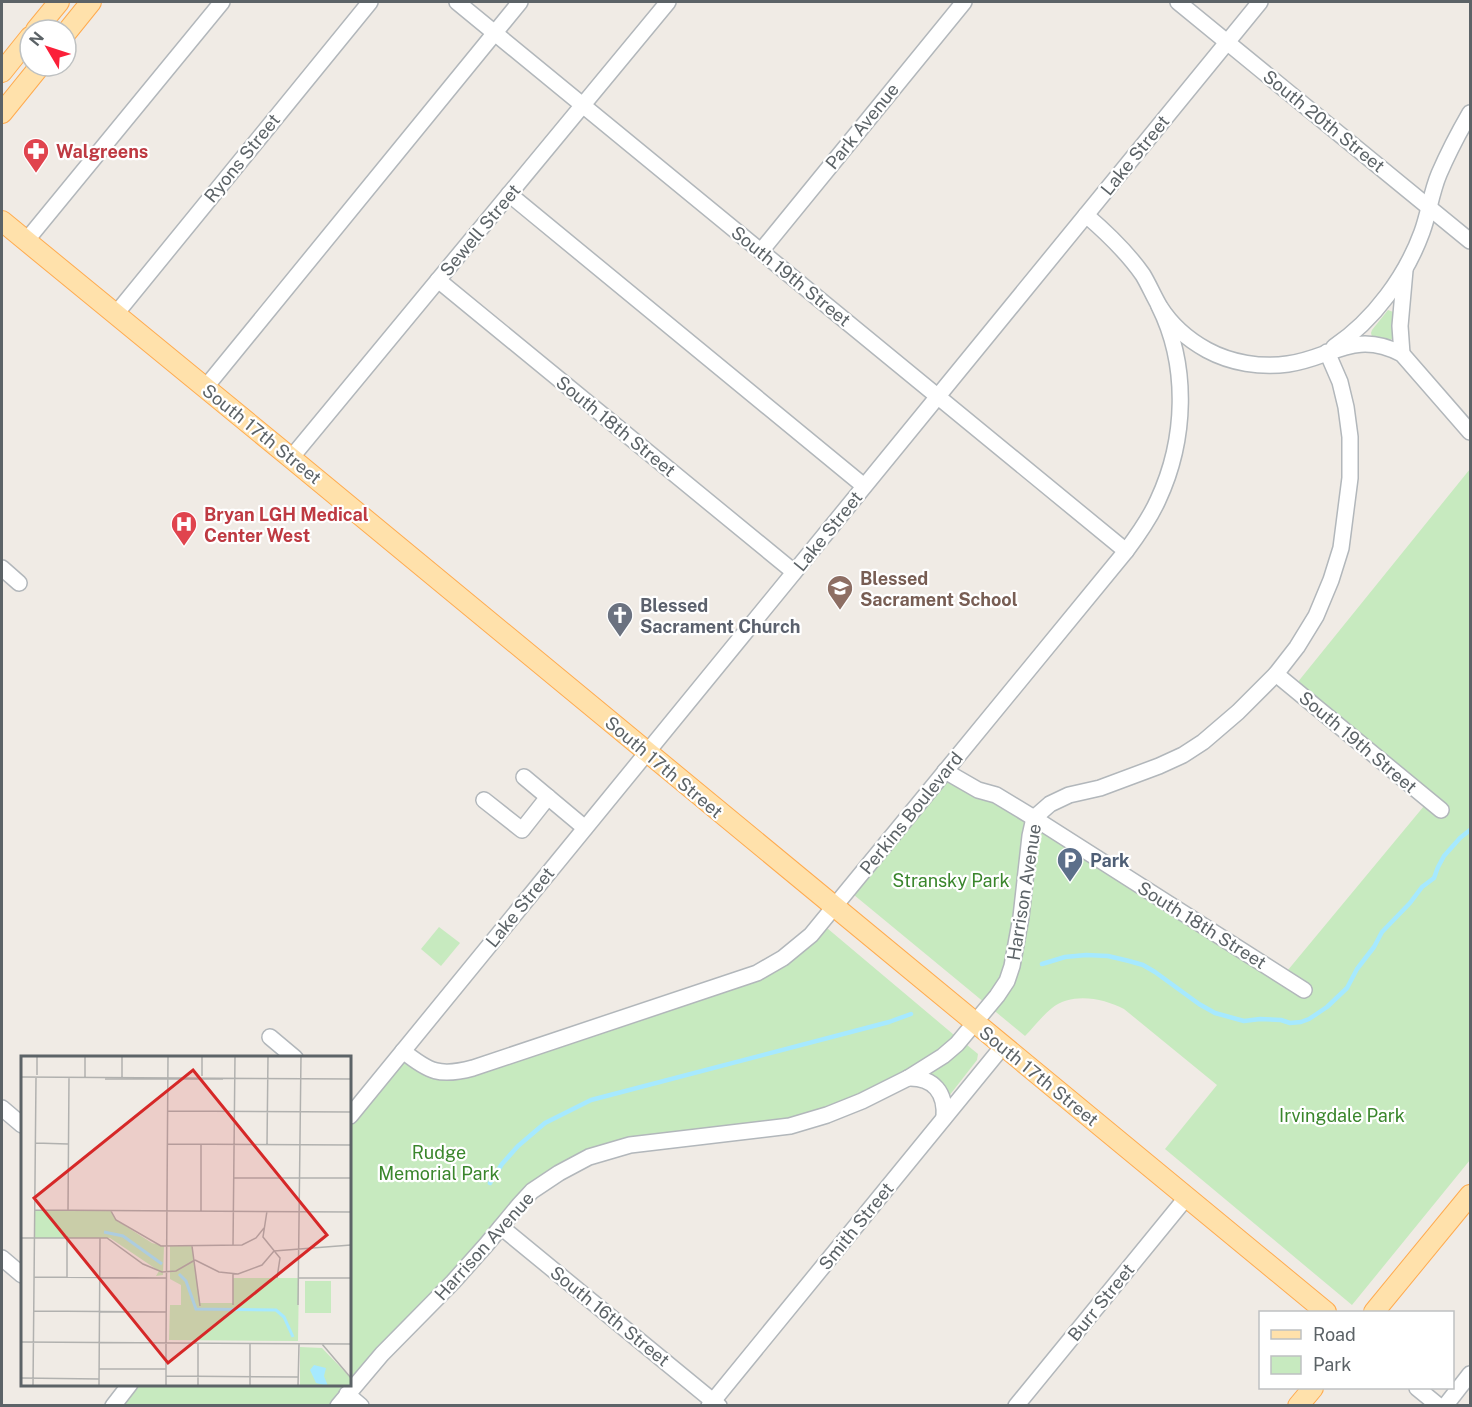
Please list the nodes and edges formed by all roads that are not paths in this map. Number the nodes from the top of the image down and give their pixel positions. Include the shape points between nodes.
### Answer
1 (59, 2) edge
2 (91, 2) edge
3 (222, 2) edge
4 (370, 2) edge
5 (458, 2) edge
6 (520, 2) edge
7 (668, 2) edge
8 (964, 2) edge
9 (1178, 2) edge
10 (1260, 2) edge
11 (46, 18) edge
12 (78, 18) edge
13 (495, 32) junction
14 (1227, 42) junction
15 (18, 51) edge
16 (2, 70) edge
17 (30, 78) edge
18 (583, 105) junction
19 (2, 113) edge
20 (1470, 113) edge
21 (509, 194) junction
22 (1429, 207) junction
23 (1086, 215) junction
24 (2, 221) edge
25 (26, 241) junction
26 (1470, 241) edge
27 (760, 251) junction
28 (1406, 266) junction
29 (438, 280) junction
30 (1159, 306) junction
31 (115, 315) junction
32 (1327, 352) junction
33 (1402, 354) junction
34 (205, 388) junction
35 (937, 397) junction
36 (1470, 432) edge
37 (291, 458) junction
38 (864, 486) junction
39 (1125, 551) junction
40 (2, 568) edge
41 (794, 572) junction
42 (20, 583) dead end
43 (1276, 674) junction
44 (647, 753) junction
45 (945, 771) junction
46 (524, 777) dead end
47 (549, 798) junction
48 (484, 800) dead end
49 (1441, 810) dead end
50 (1034, 818) junction
51 (585, 828) junction
52 (834, 907) junction
53 (1304, 990) dead end
54 (975, 1023) junction
55 (270, 1037) dead end
56 (1003, 1046) junction
57 (403, 1051) junction
58 (293, 1056) edge
59 (908, 1078) junction
60 (2, 1108) edge
61 (352, 1108) edge
62 (944, 1118) junction
63 (21, 1124) edge
64 (1470, 1195) edge
65 (1186, 1197) junction
66 (501, 1227) junction
67 (2, 1258) edge
68 (21, 1274) edge
69 (1325, 1311) edge
70 (1375, 1311) edge
71 (1470, 1374) edge
72 (128, 1386) edge
73 (1312, 1389) edge
74 (1418, 1389) edge
75 (343, 1400) edge
76 (714, 1404) edge
77 (113, 1406) edge
78 (361, 1406) edge
79 (1017, 1406) edge
80 (1298, 1406) edge
81 (1439, 1406) edge
82 (1445, 1406) edge

1 - 11 main road
2 - 12 main road
3 - 25 street
4 - 31 street, Ryons Street
5 - 13 street, South 19th Street
6 - 13 street
7 - 18 street, Sewell Street
8 - 27 street, Park Avenue
9 - 14 street, South 20th Street
10 - 14 street, Lake Street
13 - 18 street, South 19th Street
13 - 34 street
14 - 22 street, South 20th Street
14 - 23 street, Lake Street
15 - 16 main road
17 - 19 main road
18 - 21 street, Sewell Street
18 - 27 street, South 19th Street
20 - 22 street via 1438,175
21 - 29 street, Sewell Street
21 - 38 street
22 - 26 street, South 20th Street
22 - 28 street
23 - 30 street via 1126,253
23 - 35 street, Lake Street
24 - 25 main road, South 17th Street
25 - 31 main road, South 17th Street
27 - 35 street, South 19th Street
28 - 32 street via 1370,317
28 - 33 street via 1400,326
29 - 37 street, Sewell Street
29 - 41 street, South 18th Street
30 - 32 street via 1188,339 1232,360 1289,364
30 - 39 street, Perkins Boulevard via 1177,363 1180,418 1175,450 1158,501
31 - 34 main road, South 17th Street
32 - 33 street via 1371,344
32 - 43 street, Harrison Avenue via 1340,382 1350,437 1350,478 1341,549 1316,616
33 - 36 street
34 - 37 main road, South 17th Street
35 - 38 street, Lake Street
35 - 39 street, South 19th Street
37 - 44 main road, South 17th Street
38 - 41 street, Lake Street
39 - 45 street, Perkins Boulevard
40 - 42 street
41 - 44 street, Lake Street
43 - 49 street, South 19th Street
43 - 50 street, Harrison Avenue via 1238,712 1183,755 1100,788 1069,795
44 - 51 street, Lake Street
44 - 52 main road, South 17th Street
45 - 50 street, South 18th Street
45 - 52 street, Perkins Boulevard
46 - 47 street
47 - 48 street via 522,830
47 - 51 street
50 - 53 street, South 18th Street
50 - 54 street, Harrison Avenue via 1012,966 997,996
51 - 57 street, Lake Street
52 - 54 main road, South 17th Street
52 - 57 street, Perkins Boulevard via 811,935 757,974 464,1070 432,1070
54 - 56 main road, South 17th Street
54 - 59 street, Harrison Avenue via 943,1056
55 - 58 street
56 - 62 street, Smith Street
56 - 65 main road, South 17th Street
57 - 61 street, Lake Street
59 - 62 street via 931,1082 943,1099
59 - 66 street, Harrison Avenue via 836,1112 790,1125 630,1145 589,1157 532,1191
60 - 63 street
62 - 76 street, Smith Street
64 - 70 main road
65 - 69 main road, South 17th Street
65 - 79 street, Burr Street
66 - 75 street, Harrison Avenue
66 - 76 street, South 16th Street
67 - 68 street
71 - 82 street
72 - 77 street
73 - 80 main road
74 - 81 street
75 - 78 street

